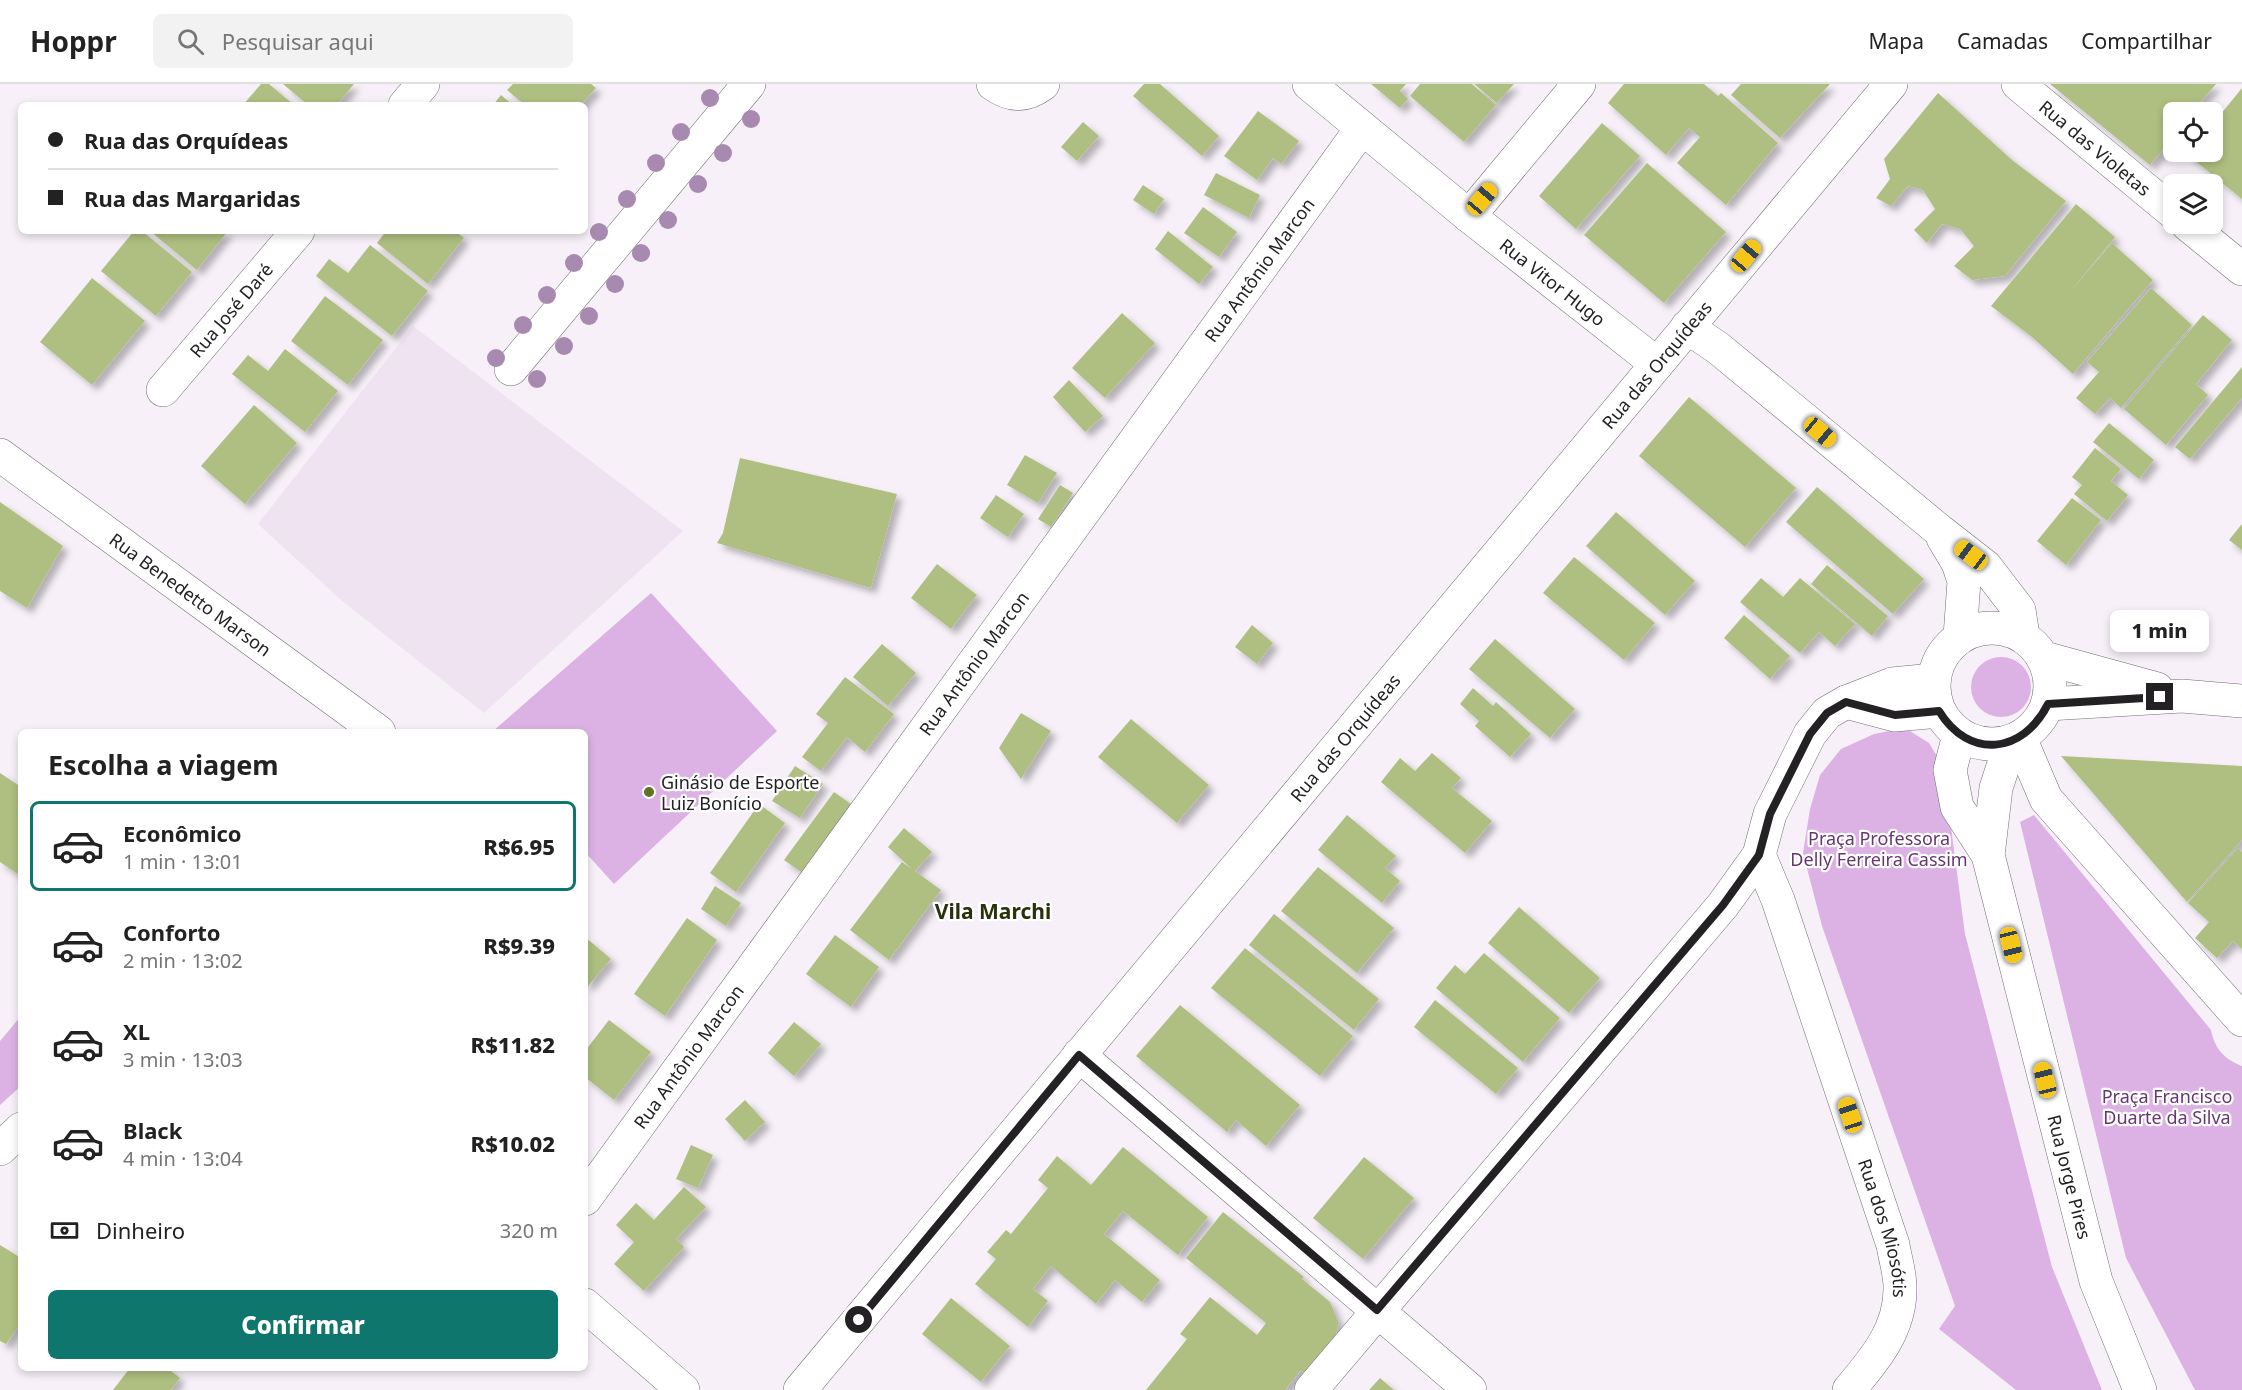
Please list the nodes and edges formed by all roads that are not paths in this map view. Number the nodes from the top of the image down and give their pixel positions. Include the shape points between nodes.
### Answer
1 (423, 84) edge
2 (748, 84) edge
3 (1043, 84) edge
4 (1309, 84) edge
5 (1579, 84) edge
6 (1891, 84) edge
7 (2018, 84) edge
8 (996, 86) edge
9 (408, 102) edge
10 (1362, 128) junction
11 (2163, 204) edge
12 (1469, 216) junction
13 (295, 234) edge
14 (2199, 234) edge
15 (2242, 269) edge
16 (1687, 327) junction
17 (1657, 364) junction
18 (511, 369) dead end
19 (163, 390) dead end
20 (0, 455) edge
21 (1940, 531) junction
22 (1960, 637) junction
23 (2033, 647) junction
24 (2182, 696) junction
25 (2242, 701) edge
26 (2048, 704) junction
27 (1944, 709) junction
28 (375, 729) edge
29 (2015, 740) junction
30 (1759, 855) junction
31 (1988, 855) junction
32 (2242, 1020) edge
33 (1079, 1055) junction
34 (18, 1132) edge
35 (0, 1149) edge
36 (588, 1194) edge
37 (588, 1308) edge
38 (1377, 1310) junction
39 (683, 1390) edge
40 (800, 1390) edge
41 (1311, 1390) edge
42 (1470, 1390) edge
43 (1849, 1390) edge
44 (2140, 1390) edge

1 - 9 street
2 - 18 street
3 - 8 street via 1025,94 1011,94
4 - 10 street, Rua Vitor Hugo
5 - 12 street
6 - 16 street, Rua das Orquídeas
7 - 11 street, Rua das Violetas
10 - 12 street, Rua Vitor Hugo
10 - 36 street, Rua Antônio Marcon
12 - 17 street, Rua Vitor Hugo
13 - 19 street, Rua José Daré
14 - 15 street
16 - 17 street, Rua das Orquídeas
16 - 21 street via 1718,348
17 - 33 street, Rua das Orquídeas
20 - 28 street, Rua Benedetto Marson
21 - 22 street via 1964,581
21 - 23 street via 1986,567 2003,587 2019,610
22 - 23 street via 1991,627 2007,629
22 - 27 street via 1938,663
23 - 24 street
23 - 26 street via 2050,672
24 - 25 street
24 - 26 street
26 - 29 street via 2029,732
27 - 29 street via 1975,742 1993,745
27 - 30 street via 1892,684 1827,713 1810,734 1770,814
27 - 31 street, Rua Jorge Pires via 1957,807
29 - 31 street, Rua Jorge Pires via 1996,788
29 - 32 street via 2046,799
30 - 38 street via 1723,905
30 - 43 street, Rua dos Miosótis via 1778,900 1889,1234 1900,1287 1896,1323 1877,1356
31 - 44 street, Rua Jorge Pires via 2096,1281
33 - 38 street
33 - 40 street, Rua das Orquídeas
34 - 35 street
37 - 39 street
38 - 41 street
38 - 42 street

